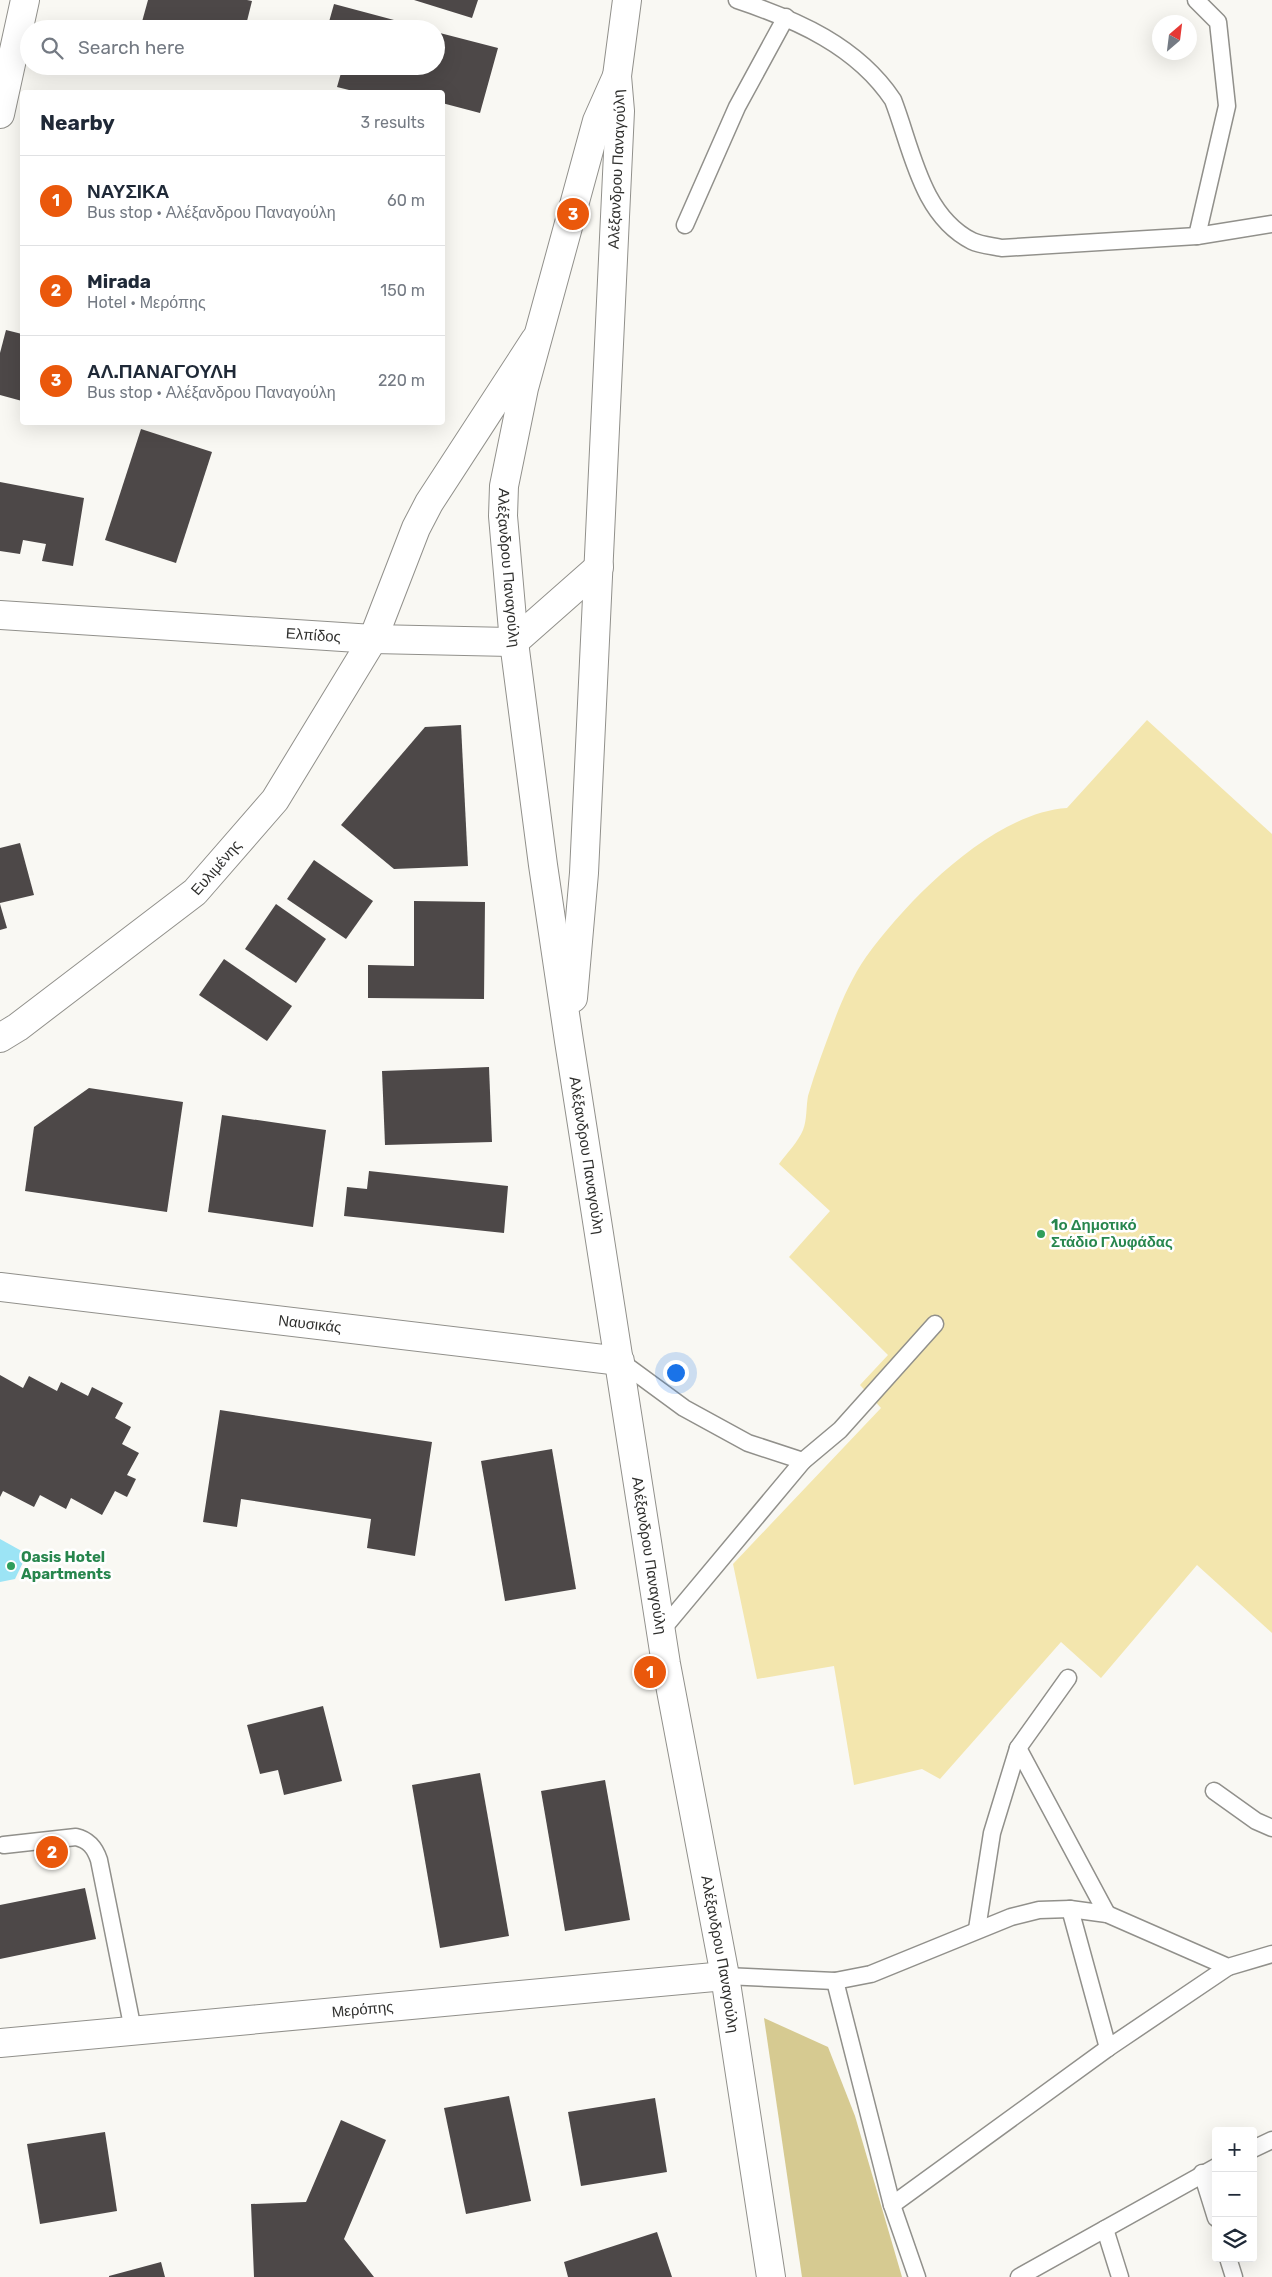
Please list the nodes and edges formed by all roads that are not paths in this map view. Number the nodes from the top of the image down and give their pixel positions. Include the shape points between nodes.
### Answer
1 (25, 0) edge
2 (627, 0) edge
3 (737, 0) edge
4 (1196, 0) edge
5 (786, 17) junction
6 (21, 20) edge
7 (20, 23) edge
8 (617, 76) junction
9 (0, 114) edge
10 (1272, 224) edge
11 (685, 225) dead end
12 (1198, 236) junction
13 (540, 332) junction
14 (599, 567) junction
15 (0, 615) edge
16 (372, 639) junction
17 (514, 642) junction
18 (0, 1038) edge
19 (569, 1042) junction
20 (0, 1287) edge
21 (935, 1324) dead end
22 (620, 1361) junction
23 (803, 1461) junction
24 (661, 1631) junction
25 (1068, 1678) dead end
26 (1018, 1748) junction
27 (1214, 1791) dead end
28 (1272, 1828) edge
29 (4, 1845) dead end
30 (1070, 1909) junction
31 (1107, 1914) junction
32 (977, 1929) junction
33 (1272, 1954) edge
34 (1228, 1967) junction
35 (725, 1976) junction
36 (835, 1981) junction
37 (133, 2030) junction
38 (0, 2043) edge
39 (1108, 2048) junction
40 (1272, 2140) edge
41 (1257, 2147) edge
42 (1209, 2170) edge
43 (892, 2205) junction
44 (1216, 2217) edge
45 (1105, 2229) junction
46 (1229, 2262) edge
47 (771, 2277) edge
48 (917, 2277) edge
49 (1019, 2277) edge
50 (1120, 2277) edge
51 (1234, 2277) edge

1 - 6 street
2 - 8 street, Αλέξανδρου Παναγούλη
3 - 5 lane
4 - 12 lane via 1218,22 1227,106
5 - 11 lane via 737,106
5 - 12 lane via 849,53 885,88 898,113 928,198 948,224 973,242 1002,248
7 - 9 street
8 - 13 street, Αλέξανδρου Παναγούλη via 597,121
8 - 14 street, Αλέξανδρου Παναγούλη via 620,111
10 - 12 lane
13 - 16 street, Ευλιμένης via 429,503
13 - 17 street, Αλέξανδρου Παναγούλη via 524,388 504,486 503,516
14 - 17 street
14 - 19 street, Αλέξανδρου Παναγούλη via 584,873
15 - 16 street, Ελπίδος
16 - 17 street, Ελπίδος
16 - 18 street, Ευλιμένης via 274,800 195,892
17 - 19 street, Αλέξανδρου Παναγούλη
19 - 22 street, Αλέξανδρου Παναγούλη
20 - 22 street, Ναυσικάς
21 - 23 lane via 840,1430
22 - 23 lane via 684,1408 748,1443
22 - 24 street, Αλέξανδρου Παναγούλη
23 - 24 lane
24 - 35 street, Αλέξανδρου Παναγούλη
25 - 26 lane
26 - 31 lane
26 - 32 lane via 993,1827
27 - 28 lane
29 - 37 lane via 76,1837 83,1838 95,1850
30 - 31 lane
30 - 32 lane via 1039,1910 1011,1916
30 - 39 lane
31 - 34 lane
32 - 36 lane via 871,1974
33 - 34 lane
34 - 39 lane
35 - 36 lane
35 - 37 street, Μερόπης
35 - 47 street, Αλέξανδρου Παναγούλη
36 - 43 lane
37 - 38 street, Μερόπης
39 - 43 lane
40 - 41 lane
42 - 44 lane
42 - 45 lane
43 - 48 lane
45 - 49 lane
45 - 50 lane
46 - 51 lane

